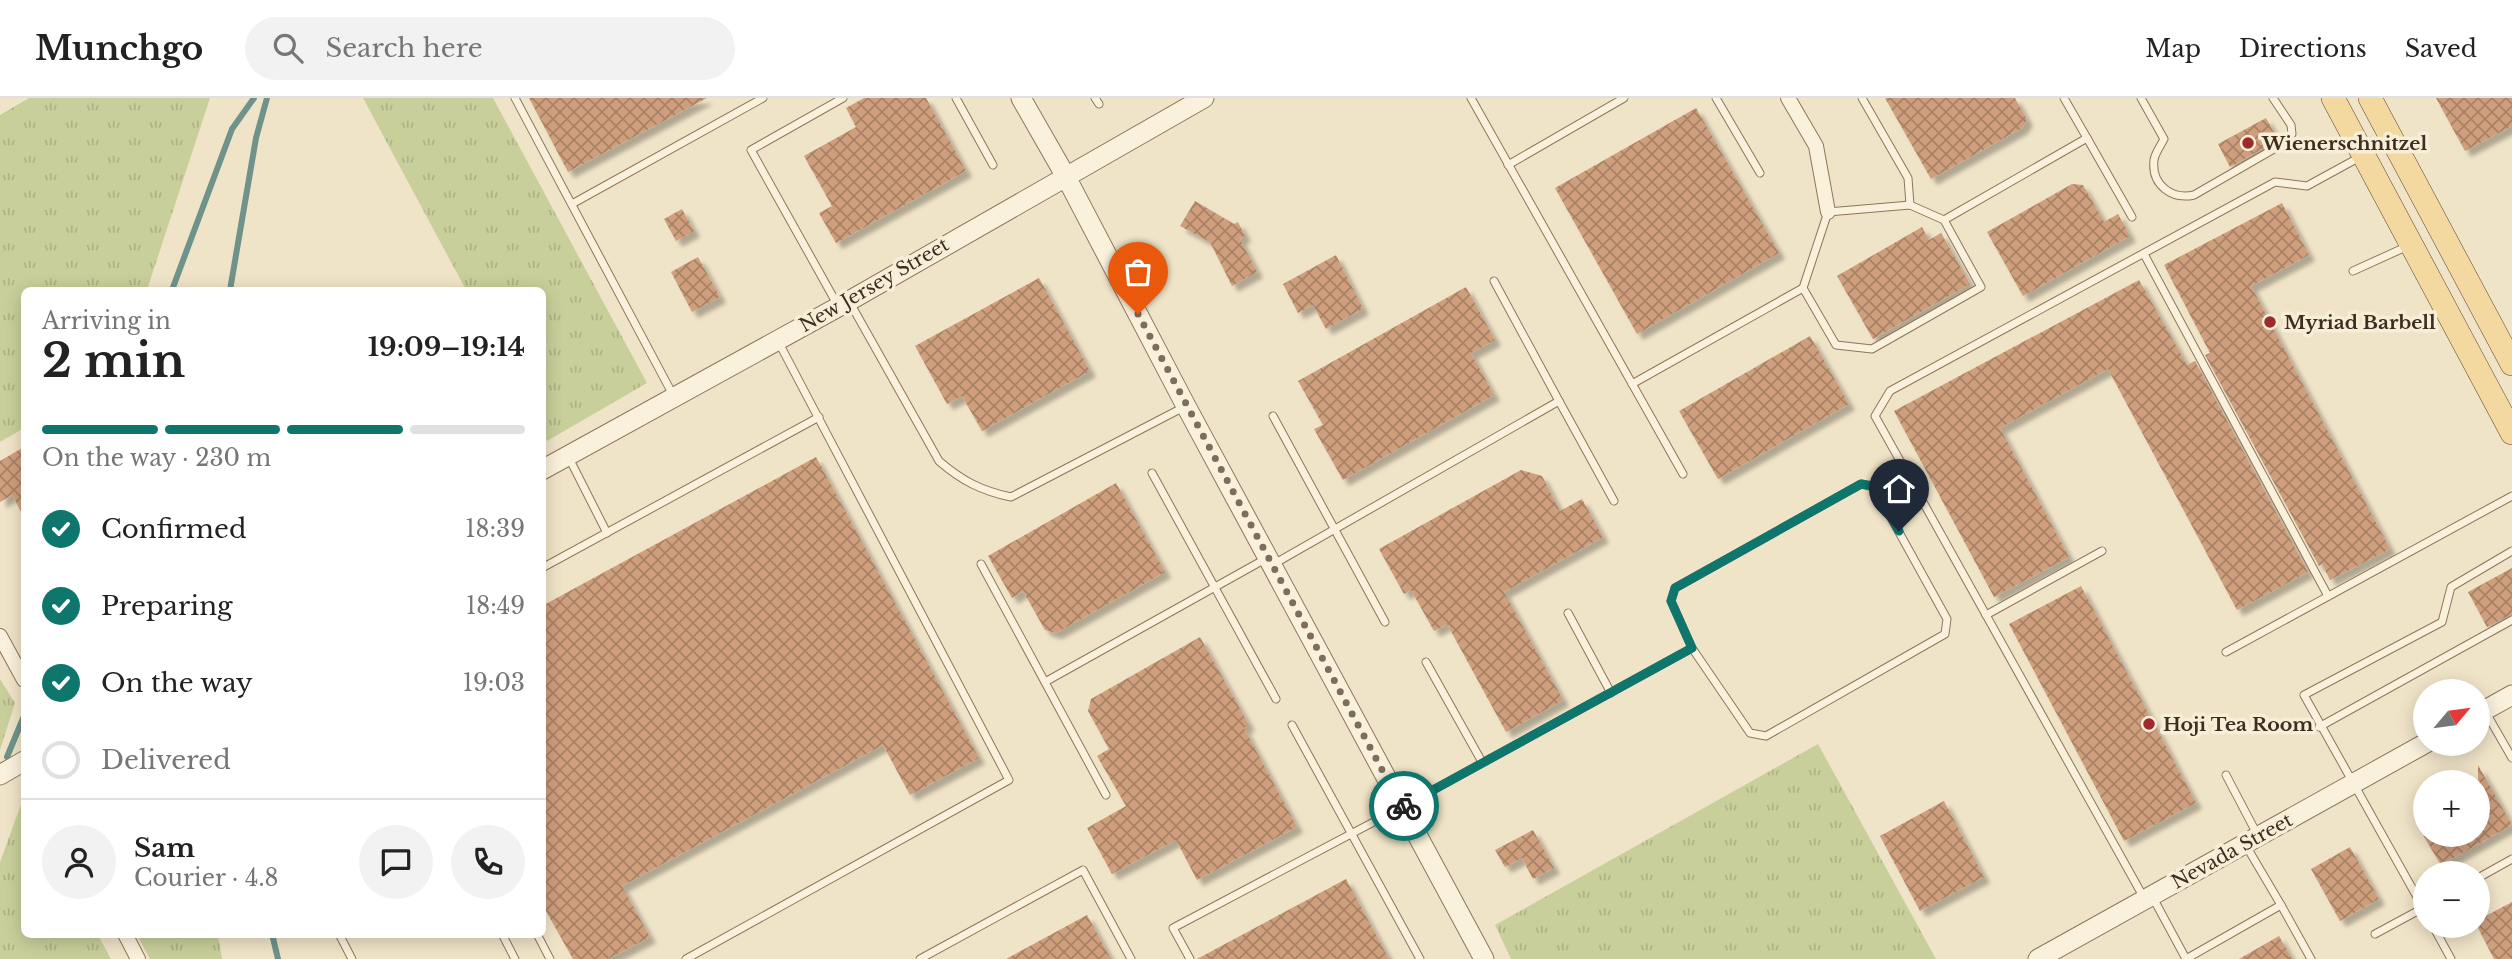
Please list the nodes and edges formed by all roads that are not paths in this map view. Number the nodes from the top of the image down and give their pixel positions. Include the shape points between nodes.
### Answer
1 (515, 98) edge
2 (740, 98) edge
3 (763, 98) edge
4 (843, 98) edge
5 (956, 98) edge
6 (1021, 98) edge
7 (1204, 98) edge
8 (1471, 98) edge
9 (1624, 98) edge
10 (1716, 98) edge
11 (1788, 98) edge
12 (1862, 98) edge
13 (2064, 98) edge
14 (2141, 98) edge
15 (2273, 98) edge
16 (2333, 98) edge
17 (2370, 98) edge
18 (745, 108) junction
19 (2087, 138) junction
20 (2363, 155) junction
21 (1508, 164) junction
22 (993, 165) dead end
23 (1760, 173) dead end
24 (1065, 175) junction
25 (572, 204) junction
26 (1910, 205) junction
27 (1828, 212) junction
28 (2132, 217) dead end
29 (1944, 220) junction
30 (2412, 244) junction
31 (2144, 254) junction
32 (2353, 271) dead end
33 (1494, 281) dead end
34 (2469, 284) junction
35 (1804, 288) junction
36 (844, 303) junction
37 (777, 339) junction
38 (2512, 364) edge
39 (1632, 384) junction
40 (673, 395) junction
41 (1559, 401) junction
42 (1186, 406) junction
43 (1273, 416) dead end
44 (818, 418) junction
45 (2512, 433) edge
46 (567, 455) junction
47 (546, 468) edge
48 (1152, 473) dead end
49 (1683, 474) dead end
50 (2512, 496) edge
51 (1614, 501) dead end
52 (1336, 528) junction
53 (607, 533) junction
54 (2102, 551) dead end
55 (2512, 551) edge
56 (1269, 561) junction
57 (981, 564) dead end
58 (546, 567) edge
59 (1214, 587) junction
60 (2328, 596) junction
61 (1568, 613) dead end
62 (1986, 615) junction
63 (2512, 620) edge
64 (1385, 622) dead end
65 (0, 636) edge
66 (1692, 648) junction
67 (2226, 652) dead end
68 (1426, 662) dead end
69 (21, 674) edge
70 (1045, 682) junction
71 (1611, 693) junction
72 (2512, 695) edge
73 (1276, 699) dead end
74 (2490, 707) edge
75 (1292, 725) dead end
76 (2490, 725) edge
77 (2319, 727) junction
78 (2413, 750) edge
79 (2512, 758) edge
80 (1482, 762) junction
81 (21, 763) edge
82 (0, 775) edge
83 (2226, 775) dead end
84 (2355, 782) junction
85 (1106, 795) dead end
86 (1402, 807) junction
87 (1352, 834) junction
88 (2251, 840) junction
89 (2512, 859) edge
90 (2490, 871) edge
91 (2413, 887) edge
92 (2148, 898) junction
93 (2281, 905) junction
94 (2413, 915) edge
95 (2375, 934) dead end
96 (127, 938) edge
97 (341, 938) edge
98 (504, 938) edge
99 (539, 938) edge
100 (2440, 938) edge
101 (138, 959) edge
102 (352, 959) edge
103 (515, 959) edge
104 (550, 959) edge
105 (686, 959) edge
106 (920, 959) edge
107 (1131, 959) edge
108 (1190, 959) edge
109 (1420, 959) edge
110 (1483, 959) edge
111 (2038, 959) edge
112 (2187, 959) edge
113 (2311, 959) edge
114 (2451, 959) edge

1 - 25 lane
2 - 18 lane
3 - 18 lane
4 - 36 lane via 751,150
5 - 22 lane
6 - 24 street
7 - 24 street, New Jersey Street
8 - 21 lane
9 - 21 lane
10 - 23 lane
11 - 27 street via 1816,146
12 - 26 lane via 1908,178
13 - 19 lane
14 - 15 lane via 2164,139 2154,159 2156,177 2167,193 2182,198 2286,142 2291,125
16 - 20 main road
17 - 34 main road
18 - 25 lane
19 - 28 lane
19 - 29 lane
20 - 30 main road
20 - 31 lane via 2306,186 2275,183
21 - 39 lane
24 - 36 street, New Jersey Street
24 - 42 street
25 - 40 lane
26 - 27 lane
26 - 29 lane
27 - 35 lane
29 - 35 lane via 1981,287 1872,349 1836,345
30 - 32 lane
30 - 34 main road via 2427,244
30 - 45 main road
31 - 60 lane
31 - 62 lane via 1890,391 1875,416
33 - 41 lane
34 - 38 main road
35 - 39 lane
36 - 37 street, New Jersey Street
36 - 42 lane via 939,461 985,492 1011,497
37 - 40 street, New Jersey Street
37 - 44 lane
39 - 49 lane
40 - 46 street, New Jersey Street
41 - 51 lane
41 - 52 lane
42 - 56 street
43 - 52 lane
44 - 53 lane
44 - 105 lane via 1009,780
46 - 47 street, New Jersey Street
46 - 53 lane
48 - 59 lane
50 - 60 lane
52 - 56 lane
52 - 64 lane
53 - 58 lane
54 - 62 lane
55 - 77 lane via 2451,587 2442,622 2304,695
56 - 59 lane
56 - 86 street
57 - 70 lane
59 - 70 lane
59 - 73 lane
60 - 67 lane
61 - 71 lane
62 - 92 lane
63 - 77 lane
65 - 69 street
66 - 66 lane via 1671,601 1675,588 1861,484 1874,486 1947,619 1945,634 1766,736 1750,733
66 - 71 lane
68 - 80 lane
70 - 85 lane
71 - 80 lane
72 - 74 street
75 - 87 lane
76 - 79 lane
77 - 84 lane
78 - 84 street, Nevada Street
80 - 86 lane
81 - 82 street
83 - 88 lane
84 - 88 street, Nevada Street
84 - 91 lane
86 - 87 lane
86 - 110 street
87 - 108 lane via 1173,928
87 - 109 lane
88 - 92 street, Nevada Street
88 - 93 lane
89 - 90 lane
92 - 111 street, Nevada Street
92 - 112 lane
93 - 112 lane
93 - 113 lane
94 - 95 lane
96 - 101 street
97 - 102 lane
98 - 103 lane
99 - 104 lane
100 - 114 lane
106 - 107 lane via 1083,870

